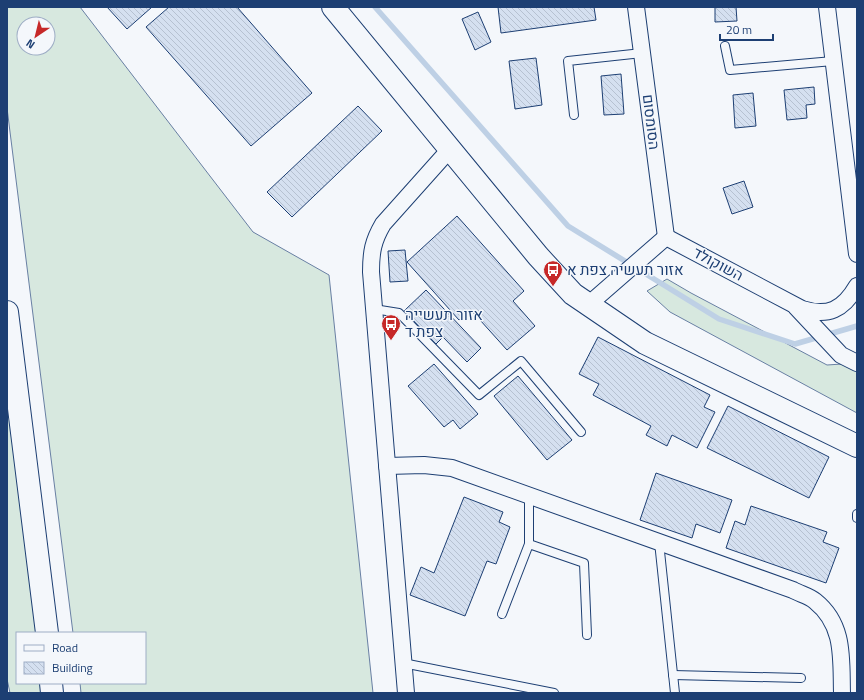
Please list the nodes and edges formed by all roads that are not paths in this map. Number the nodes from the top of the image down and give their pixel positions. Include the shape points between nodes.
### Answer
1 (334, 7) edge
2 (636, 7) edge
3 (827, 7) edge
4 (725, 46) dead end
5 (642, 53) junction
6 (834, 61) junction
7 (574, 115) dead end
8 (450, 149) junction
9 (666, 237) junction
10 (856, 245) edge
11 (857, 286) edge
12 (792, 304) junction
13 (588, 305) junction
14 (374, 309) junction
15 (7, 312) edge
16 (857, 363) edge
17 (581, 432) dead end
18 (857, 446) edge
19 (387, 466) junction
20 (529, 495) junction
21 (857, 514) edge
22 (857, 518) edge
23 (659, 542) junction
24 (529, 544) junction
25 (502, 614) dead end
26 (47, 632) edge
27 (587, 635) dead end
28 (403, 663) junction
29 (673, 675) junction
30 (801, 678) dead end
31 (406, 693) edge
32 (554, 693) edge
33 (675, 693) edge
34 (842, 693) edge

1 - 8 main road
2 - 5 street, הסומסום
3 - 6 street
4 - 6 lane via 730,70
5 - 7 lane via 568,61
5 - 9 street, הסומסום
6 - 10 street
8 - 13 main road via 538,256 573,294
8 - 14 street via 383,224 376,237 371,253
9 - 12 street, השוקולד
9 - 13 street
11 - 12 street, השוקולד via 841,306 829,312 814,312
12 - 16 street via 841,354
13 - 18 main road via 646,343
14 - 17 lane via 399,313 479,394 521,360
14 - 19 street
15 - 26 main road
19 - 20 street via 424,465 452,468
19 - 28 street
20 - 23 street
20 - 24 lane
21 - 22 lane
23 - 29 lane
23 - 34 street via 793,590 815,601 836,627 840,646
24 - 25 lane
24 - 27 lane via 584,563
28 - 31 street
28 - 32 lane
29 - 30 lane
29 - 33 lane

